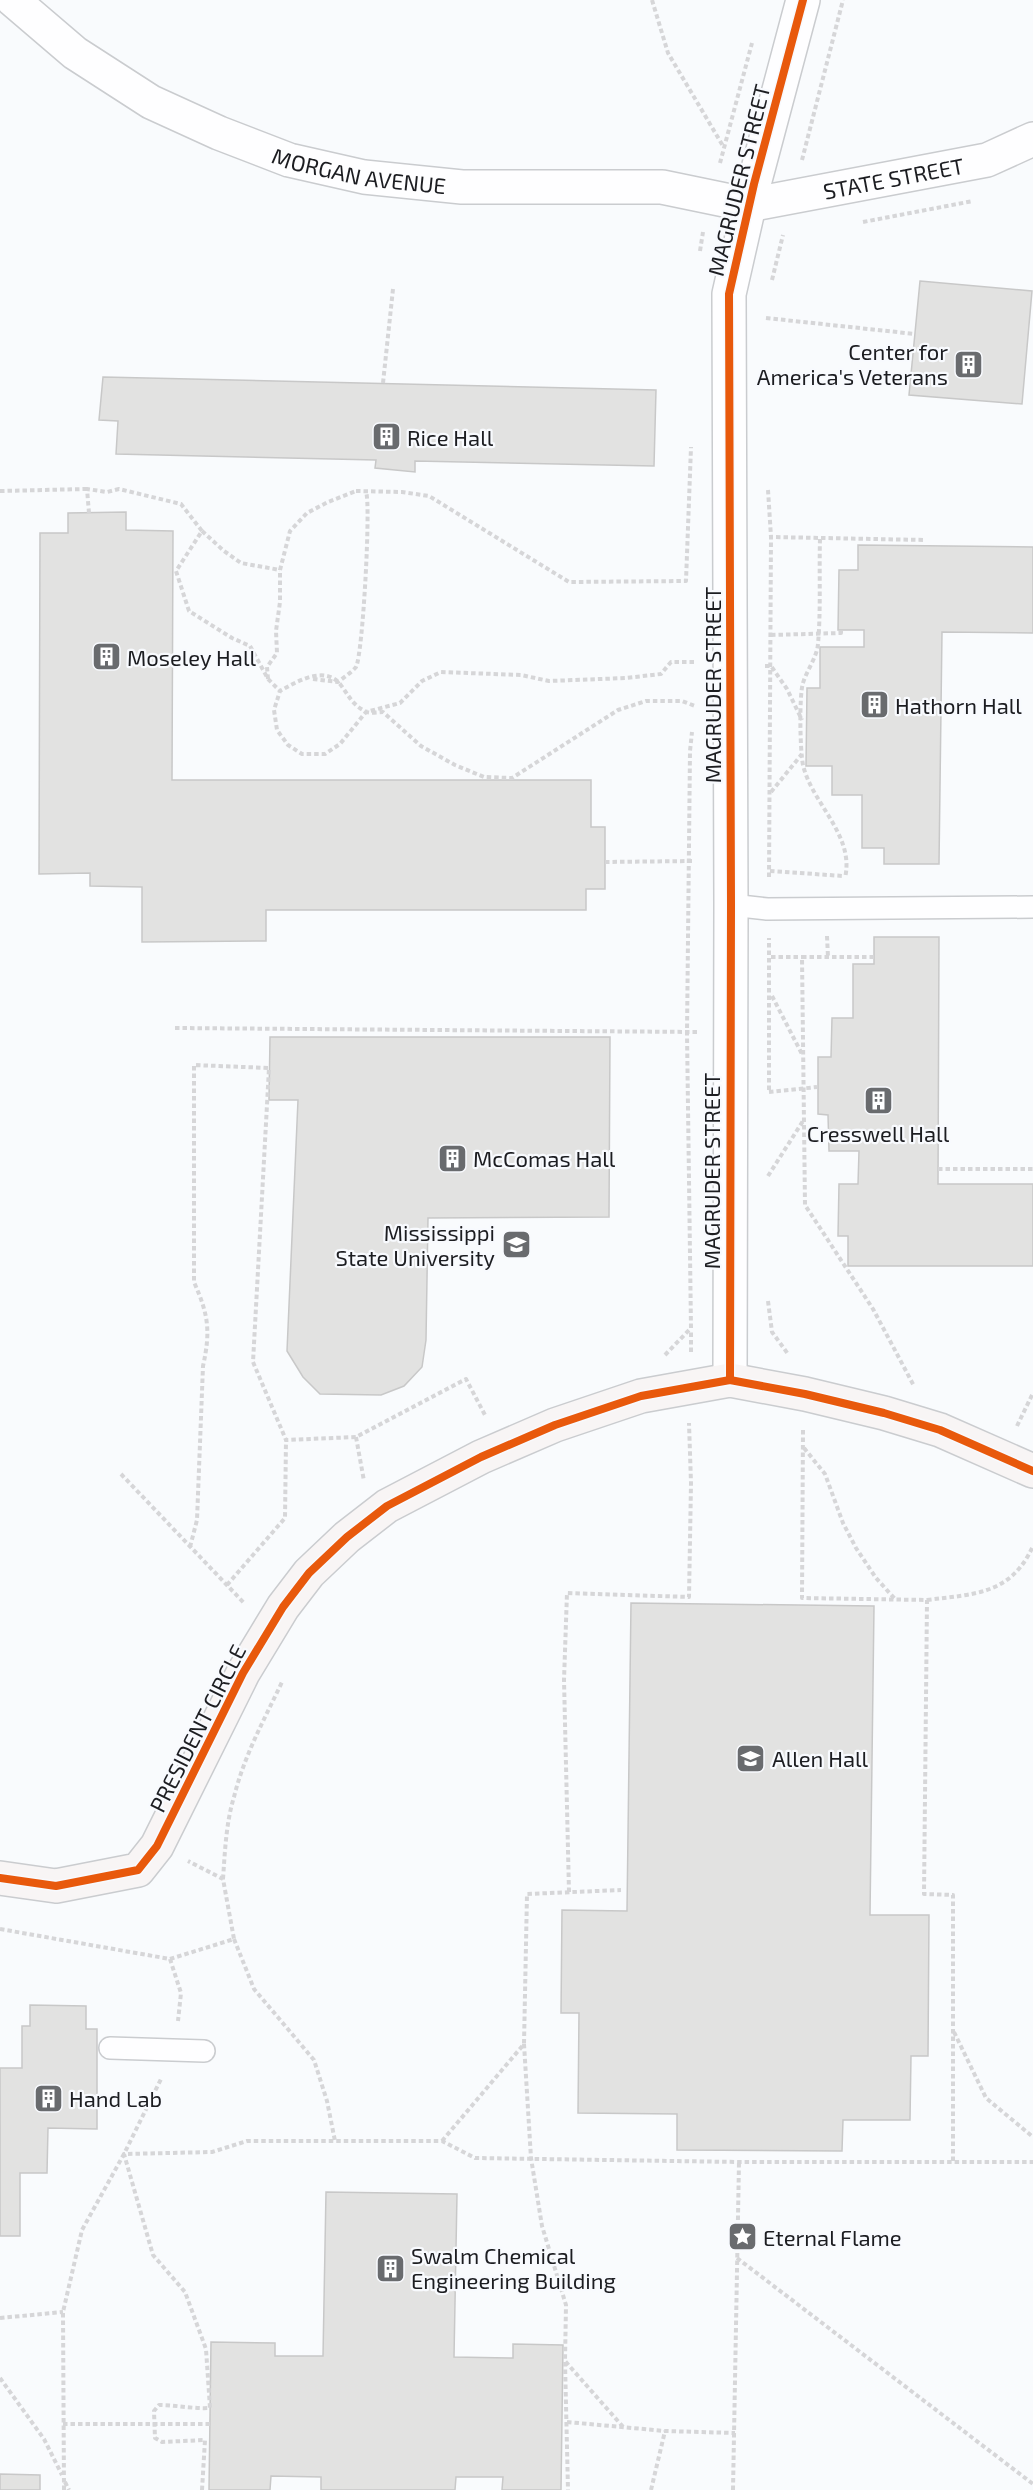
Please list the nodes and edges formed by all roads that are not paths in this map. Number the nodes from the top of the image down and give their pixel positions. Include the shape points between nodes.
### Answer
1 (13, 0) edge
2 (803, 0) edge
3 (1033, 139) edge
4 (749, 206) junction
5 (732, 905) junction
6 (1033, 907) edge
7 (730, 1380) junction
8 (1033, 1471) edge
9 (0, 1878) edge
10 (110, 2048) dead end
11 (204, 2051) dead end

1 - 4 street, MORGAN AVENUE via 75,53 151,102 289,160 364,177 462,187 662,187
2 - 4 street, MAGRUDER STREET
3 - 4 street, STATE STREET via 987,160
4 - 5 street, MAGRUDER STREET via 729,294
5 - 6 lane via 767,909
5 - 7 street, MAGRUDER STREET
7 - 8 street, PRESIDENT CIRCLE via 884,1413 940,1430
7 - 9 street, PRESIDENT CIRCLE via 641,1396 555,1425 481,1456 387,1506 347,1537 309,1574 283,1607 243,1673 157,1846 138,1870 56,1886
10 - 11 lane

